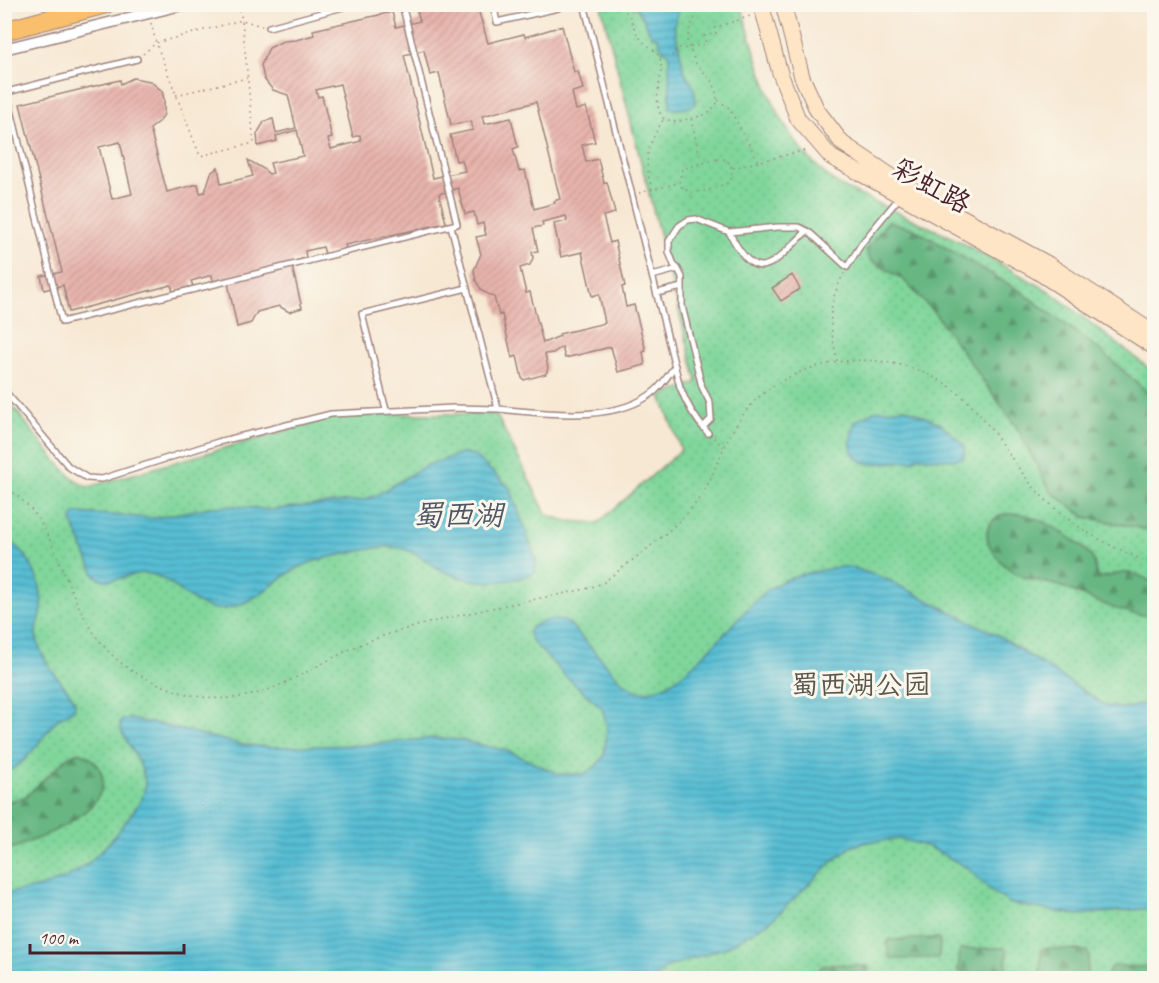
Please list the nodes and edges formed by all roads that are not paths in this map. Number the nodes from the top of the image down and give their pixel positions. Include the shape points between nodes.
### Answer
1 (106, 4) edge
2 (185, 4) edge
3 (354, 4) edge
4 (402, 4) edge
5 (492, 4) edge
6 (584, 4) edge
7 (783, 4) edge
8 (558, 8) dead end
9 (762, 8) edge
10 (269, 27) road end
11 (4, 31) edge
12 (4, 49) edge
13 (138, 59) road end
14 (4, 81) edge
15 (7, 92) junction
16 (900, 196) junction
17 (451, 226) junction
18 (807, 231) junction
19 (729, 232) junction
20 (678, 269) junction
21 (652, 276) junction
22 (682, 286) junction
23 (467, 288) junction
24 (657, 293) junction
25 (1155, 333) edge
26 (1155, 347) edge
27 (675, 366) junction
28 (4, 390) edge
29 (498, 408) junction
30 (386, 410) junction
31 (703, 427) junction
32 (708, 433) road end

1 - 11 main road
2 - 12 street
3 - 10 lane
4 - 17 lane via 457,224
5 - 8 lane via 497,22
6 - 21 lane
7 - 25 main road, 彩虹路 via 802,76 817,110 842,143 909,188 1047,264
9 - 16 main road, 彩虹路 via 798,119 831,157
13 - 15 lane
14 - 15 lane
15 - 17 lane via 62,322
16 - 18 lane via 847,267
16 - 26 main road, 彩虹路 via 1038,272
17 - 23 lane
18 - 19 lane via 795,226
18 - 19 lane via 777,260 764,266 748,261
19 - 20 lane via 700,219 684,222 669,241 671,260
20 - 21 lane
20 - 22 lane
21 - 24 lane
22 - 24 lane
22 - 31 lane via 682,306 702,387 712,410 711,419
23 - 29 lane
23 - 30 lane via 362,314
24 - 27 lane
27 - 29 lane via 656,390 621,407 577,415
27 - 31 lane via 688,408
28 - 30 lane via 69,467 92,480 218,442 331,414
29 - 30 lane
31 - 32 lane

